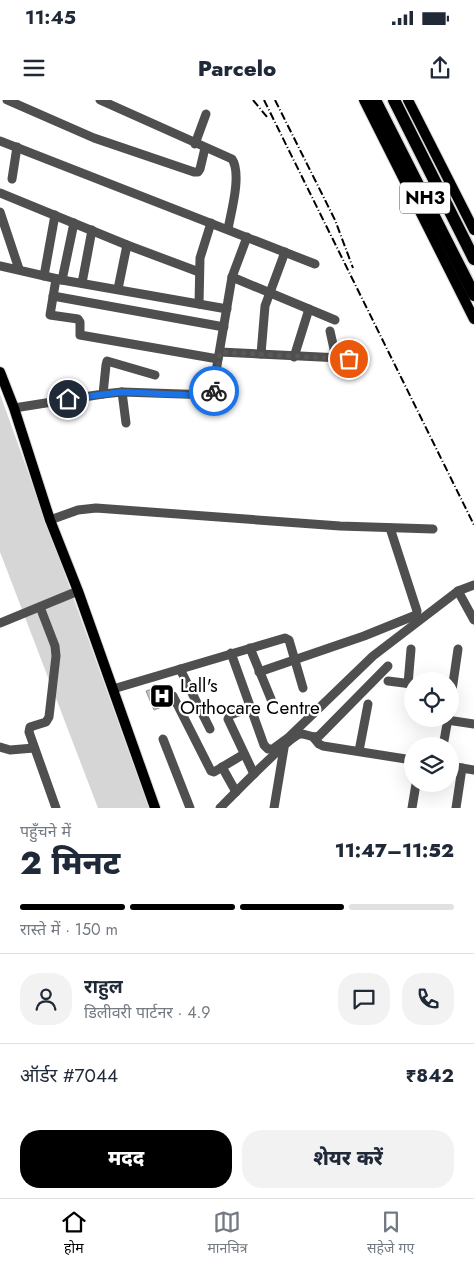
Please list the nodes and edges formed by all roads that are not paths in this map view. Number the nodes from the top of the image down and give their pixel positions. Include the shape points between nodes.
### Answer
1 (7, 100) edge
2 (100, 100) edge
3 (364, 100) edge
4 (375, 100) edge
5 (394, 100) edge
6 (408, 100) edge
7 (206, 114) dead end
8 (0, 141) edge
9 (195, 144) junction
10 (17, 147) junction
11 (205, 148) junction
12 (12, 179) dead end
13 (0, 193) edge
14 (0, 212) edge
15 (55, 215) junction
16 (74, 223) junction
17 (211, 223) junction
18 (228, 229) junction
19 (92, 230) junction
20 (474, 230) edge
21 (247, 237) junction
22 (127, 245) junction
23 (285, 252) junction
24 (474, 258) edge
25 (316, 264) dead end
26 (0, 266) edge
27 (19, 270) junction
28 (199, 272) junction
29 (44, 276) junction
30 (232, 277) junction
31 (59, 279) junction
32 (82, 283) junction
33 (118, 289) junction
34 (269, 292) junction
35 (474, 295) edge
36 (53, 296) junction
37 (199, 304) junction
38 (227, 309) junction
39 (309, 309) junction
40 (474, 319) edge
41 (336, 320) dead end
42 (224, 327) junction
43 (330, 331) dead end
44 (261, 354) junction
45 (219, 355) junction
46 (294, 357) junction
47 (336, 358) junction
48 (362, 359) dead end
49 (0, 372) edge
50 (155, 375) dead end
51 (122, 392) junction
52 (104, 394) junction
53 (14, 408) junction
54 (126, 423) dead end
55 (50, 520) junction
56 (390, 528) junction
57 (433, 530) dead end
58 (474, 584) edge
59 (78, 591) junction
60 (458, 592) junction
61 (40, 607) junction
62 (474, 620) edge
63 (0, 623) edge
64 (250, 648) junction
65 (411, 649) dead end
66 (458, 649) dead end
67 (231, 653) junction
68 (294, 660) junction
69 (388, 666) dead end
70 (180, 669) junction
71 (260, 672) junction
72 (410, 672) edge
73 (454, 672) edge
74 (388, 682) dead end
75 (404, 683) edge
76 (303, 688) dead end
77 (113, 689) junction
78 (173, 696) dead end
79 (271, 699) dead end
80 (368, 704) dead end
81 (250, 708) junction
82 (459, 721) edge
83 (474, 724) edge
84 (210, 729) dead end
85 (314, 738) junction
86 (163, 740) dead end
87 (0, 747) edge
88 (34, 748) junction
89 (284, 748) junction
90 (359, 751) junction
91 (244, 754) junction
92 (404, 759) edge
93 (222, 767) junction
94 (459, 768) edge
95 (462, 768) junction
96 (474, 770) edge
97 (254, 774) junction
98 (236, 792) junction
99 (415, 792) edge
100 (56, 808) edge
101 (155, 808) edge
102 (190, 808) edge
103 (220, 808) edge
104 (274, 808) edge
105 (412, 808) edge
106 (456, 808) edge

1 - 11 street via 94,138 194,172 200,170
2 - 9 street
3 - 40 main road
4 - 35 highway, NH3
5 - 24 highway, NH3
6 - 20 main road
7 - 9 street
8 - 10 street
9 - 11 street
10 - 12 street
10 - 17 street
11 - 18 street via 235,162 234,199
13 - 15 street
14 - 27 street
15 - 16 street
15 - 29 street
16 - 19 street
16 - 31 street
17 - 18 street
17 - 28 street
18 - 21 street
19 - 22 street
19 - 32 street
21 - 23 street
21 - 30 street
22 - 28 street
22 - 33 street
23 - 25 street
23 - 34 street
26 - 27 street
27 - 29 street
28 - 37 street
29 - 31 street
30 - 34 street
30 - 38 street
31 - 32 street
31 - 36 street
32 - 33 street
33 - 37 street
34 - 39 street
34 - 44 street via 263,314
36 - 42 street
36 - 45 street via 50,315 78,318 80,335
37 - 38 street
38 - 42 street
39 - 41 street
39 - 46 street
42 - 45 street
43 - 47 street
44 - 45 street
44 - 46 street
45 - 51 street via 210,396
46 - 47 street
47 - 48 street
49 - 53 main road
50 - 52 street via 107,361
51 - 52 street
51 - 54 street
52 - 53 street
53 - 55 main road
55 - 56 street via 78,510 96,508
55 - 59 main road
56 - 57 street
56 - 68 street via 418,610 416,615
58 - 60 street
59 - 61 street
59 - 77 main road
60 - 62 street
60 - 81 street via 373,656 273,749 264,745
61 - 63 street
61 - 88 street via 55,646 56,662 49,718 29,730
64 - 67 street
64 - 68 street via 285,638 289,640
64 - 71 street
65 - 72 street
66 - 73 street
67 - 70 street
67 - 81 street
68 - 71 street
68 - 76 street
69 - 85 street via 322,734
70 - 77 street
70 - 84 street
71 - 79 street
74 - 75 street
77 - 101 main road
78 - 93 street via 210,770 214,772
80 - 90 street
81 - 91 street via 228,717
82 - 83 street
85 - 89 street via 300,734
85 - 90 street via 321,746
86 - 102 street
87 - 88 street via 10,750
88 - 100 street
89 - 97 street
89 - 104 street
90 - 92 street
91 - 93 street
91 - 97 street
93 - 98 street
94 - 95 street
95 - 96 street
95 - 106 street
97 - 98 street
98 - 103 street
99 - 105 street

